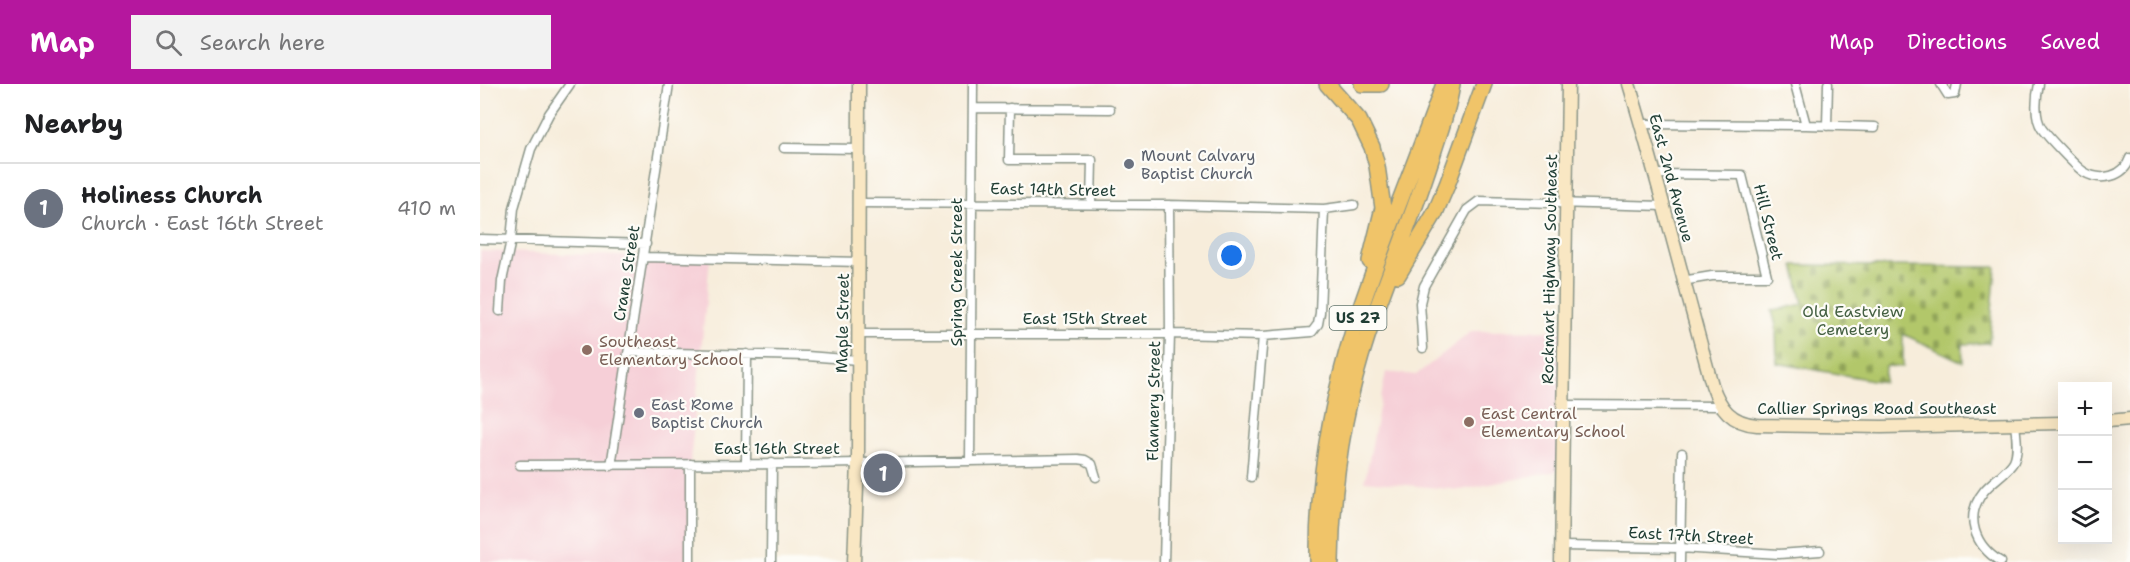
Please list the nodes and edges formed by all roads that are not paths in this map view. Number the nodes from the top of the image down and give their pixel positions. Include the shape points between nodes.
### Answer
1 (570, 84) edge
2 (669, 84) edge
3 (859, 84) edge
4 (973, 84) edge
5 (1327, 84) edge
6 (1362, 84) edge
7 (1381, 84) edge
8 (1443, 84) edge
9 (1452, 84) edge
10 (1484, 84) edge
11 (1568, 84) edge
12 (1629, 84) edge
13 (1795, 84) edge
14 (1828, 84) edge
15 (1941, 84) edge
16 (1957, 84) edge
17 (2039, 84) edge
18 (973, 108) junction
19 (1010, 108) junction
20 (1110, 108) dead end
21 (1641, 124) junction
22 (1806, 124) junction
23 (1827, 126) junction
24 (1875, 127) dead end
25 (784, 148) dead end
26 (858, 149) junction
27 (2130, 158) edge
28 (1655, 174) junction
29 (860, 203) junction
30 (972, 203) junction
31 (1091, 204) junction
32 (1567, 204) junction
33 (1168, 205) junction
34 (1354, 205) dead end
35 (1664, 206) junction
36 (1324, 209) junction
37 (480, 239) edge
38 (511, 240) junction
39 (646, 244) junction
40 (645, 257) junction
41 (860, 262) junction
42 (1682, 281) junction
43 (1381, 303) junction
44 (500, 311) dead end
45 (1354, 328) junction
46 (971, 333) junction
47 (859, 334) junction
48 (1170, 334) junction
49 (1263, 336) junction
50 (1423, 348) dead end
51 (629, 352) junction
52 (747, 354) junction
53 (858, 360) junction
54 (1563, 405) junction
55 (1721, 406) junction
56 (2130, 419) edge
57 (2112, 421) edge
58 (2058, 423) edge
59 (2015, 424) junction
60 (1682, 453) dead end
61 (970, 461) junction
62 (858, 462) junction
63 (746, 463) junction
64 (772, 463) junction
65 (690, 464) junction
66 (520, 465) dead end
67 (611, 466) junction
68 (1096, 477) dead end
69 (1251, 477) dead end
70 (1561, 546) junction
71 (1680, 548) junction
72 (1820, 551) dead end
73 (1779, 558) edge
74 (690, 562) edge
75 (771, 562) edge
76 (854, 562) edge
77 (1164, 562) edge
78 (1318, 562) edge
79 (1331, 562) edge
80 (1561, 562) edge
81 (1680, 562) edge
82 (2001, 562) edge

1 - 38 street via 531,149 514,208
2 - 39 street, Crane Street
3 - 26 main road, Maple Street
4 - 18 street, Spring Creek Street
5 - 45 highway via 1350,107 1365,131 1377,166 1383,208
6 - 7 highway
8 - 45 highway, US 27
9 - 43 highway, US 27 via 1426,177
10 - 43 highway via 1435,213
11 - 32 main road, Rockmart Highway Southeast
12 - 21 main road, East 2nd Avenue
13 - 22 street
14 - 23 street
15 - 16 street via 1948,95 1955,93
17 - 27 street via 2036,107 2041,128 2083,172 2116,175 2126,168
18 - 19 street
18 - 30 street, Spring Creek Street
19 - 20 street
19 - 31 street via 1009,160 1092,160
21 - 22 street
21 - 28 main road, East 2nd Avenue
22 - 23 street
23 - 24 street
25 - 26 street
26 - 29 main road, Maple Street
28 - 35 main road, East 2nd Avenue
28 - 42 street, Hill Street via 1743,175 1767,276 1712,276
29 - 30 street, East 14th Street
29 - 41 main road, Maple Street
30 - 31 street, East 14th Street
30 - 46 street, Spring Creek Street
31 - 33 street, East 14th Street
32 - 35 street
32 - 50 street via 1483,200 1467,210 1421,295
32 - 54 main road, Rockmart Highway Southeast
33 - 36 street, East 14th Street
33 - 48 street, Flannery Street
34 - 36 street, East 14th Street
35 - 42 main road, East 2nd Avenue
36 - 49 street, East 15th Street via 1318,324 1312,332
37 - 38 street
38 - 39 street
38 - 44 street
39 - 40 street, Crane Street
40 - 41 street
40 - 51 street, Crane Street
41 - 47 main road, Maple Street
42 - 55 main road
43 - 79 highway, US 27 via 1368,333 1340,441
45 - 78 highway, US 27 via 1334,406 1321,488
46 - 47 street, East 15th Street
46 - 48 street, East 15th Street
46 - 61 street, Spring Creek Street
47 - 53 main road, Maple Street
48 - 49 street, East 15th Street
48 - 77 street, Flannery Street
49 - 69 street
51 - 52 street
51 - 67 street, Crane Street
52 - 53 street
52 - 63 street
53 - 62 main road, Maple Street
54 - 55 street
54 - 70 main road, Rockmart Highway Southeast
55 - 59 main road, Callier Springs Road Southeast via 1734,420 1757,425
56 - 57 main road
58 - 59 main road, Callier Springs Road Southeast
59 - 82 street via 2013,462 1985,490 1976,503 1974,516 1980,546
60 - 71 street
61 - 62 street, East 16th Street
61 - 68 street, East 16th Street via 1085,460 1092,464
62 - 64 street, East 16th Street
62 - 76 main road, Maple Street
63 - 64 street, East 16th Street
63 - 65 street, East 16th Street
64 - 75 street
65 - 67 street, East 16th Street
65 - 74 street
66 - 67 street, East 16th Street
70 - 71 street, East 17th Street
70 - 80 main road, Rockmart Highway Southeast
71 - 73 street, East 17th Street
71 - 81 street
72 - 73 street, East 17th Street

